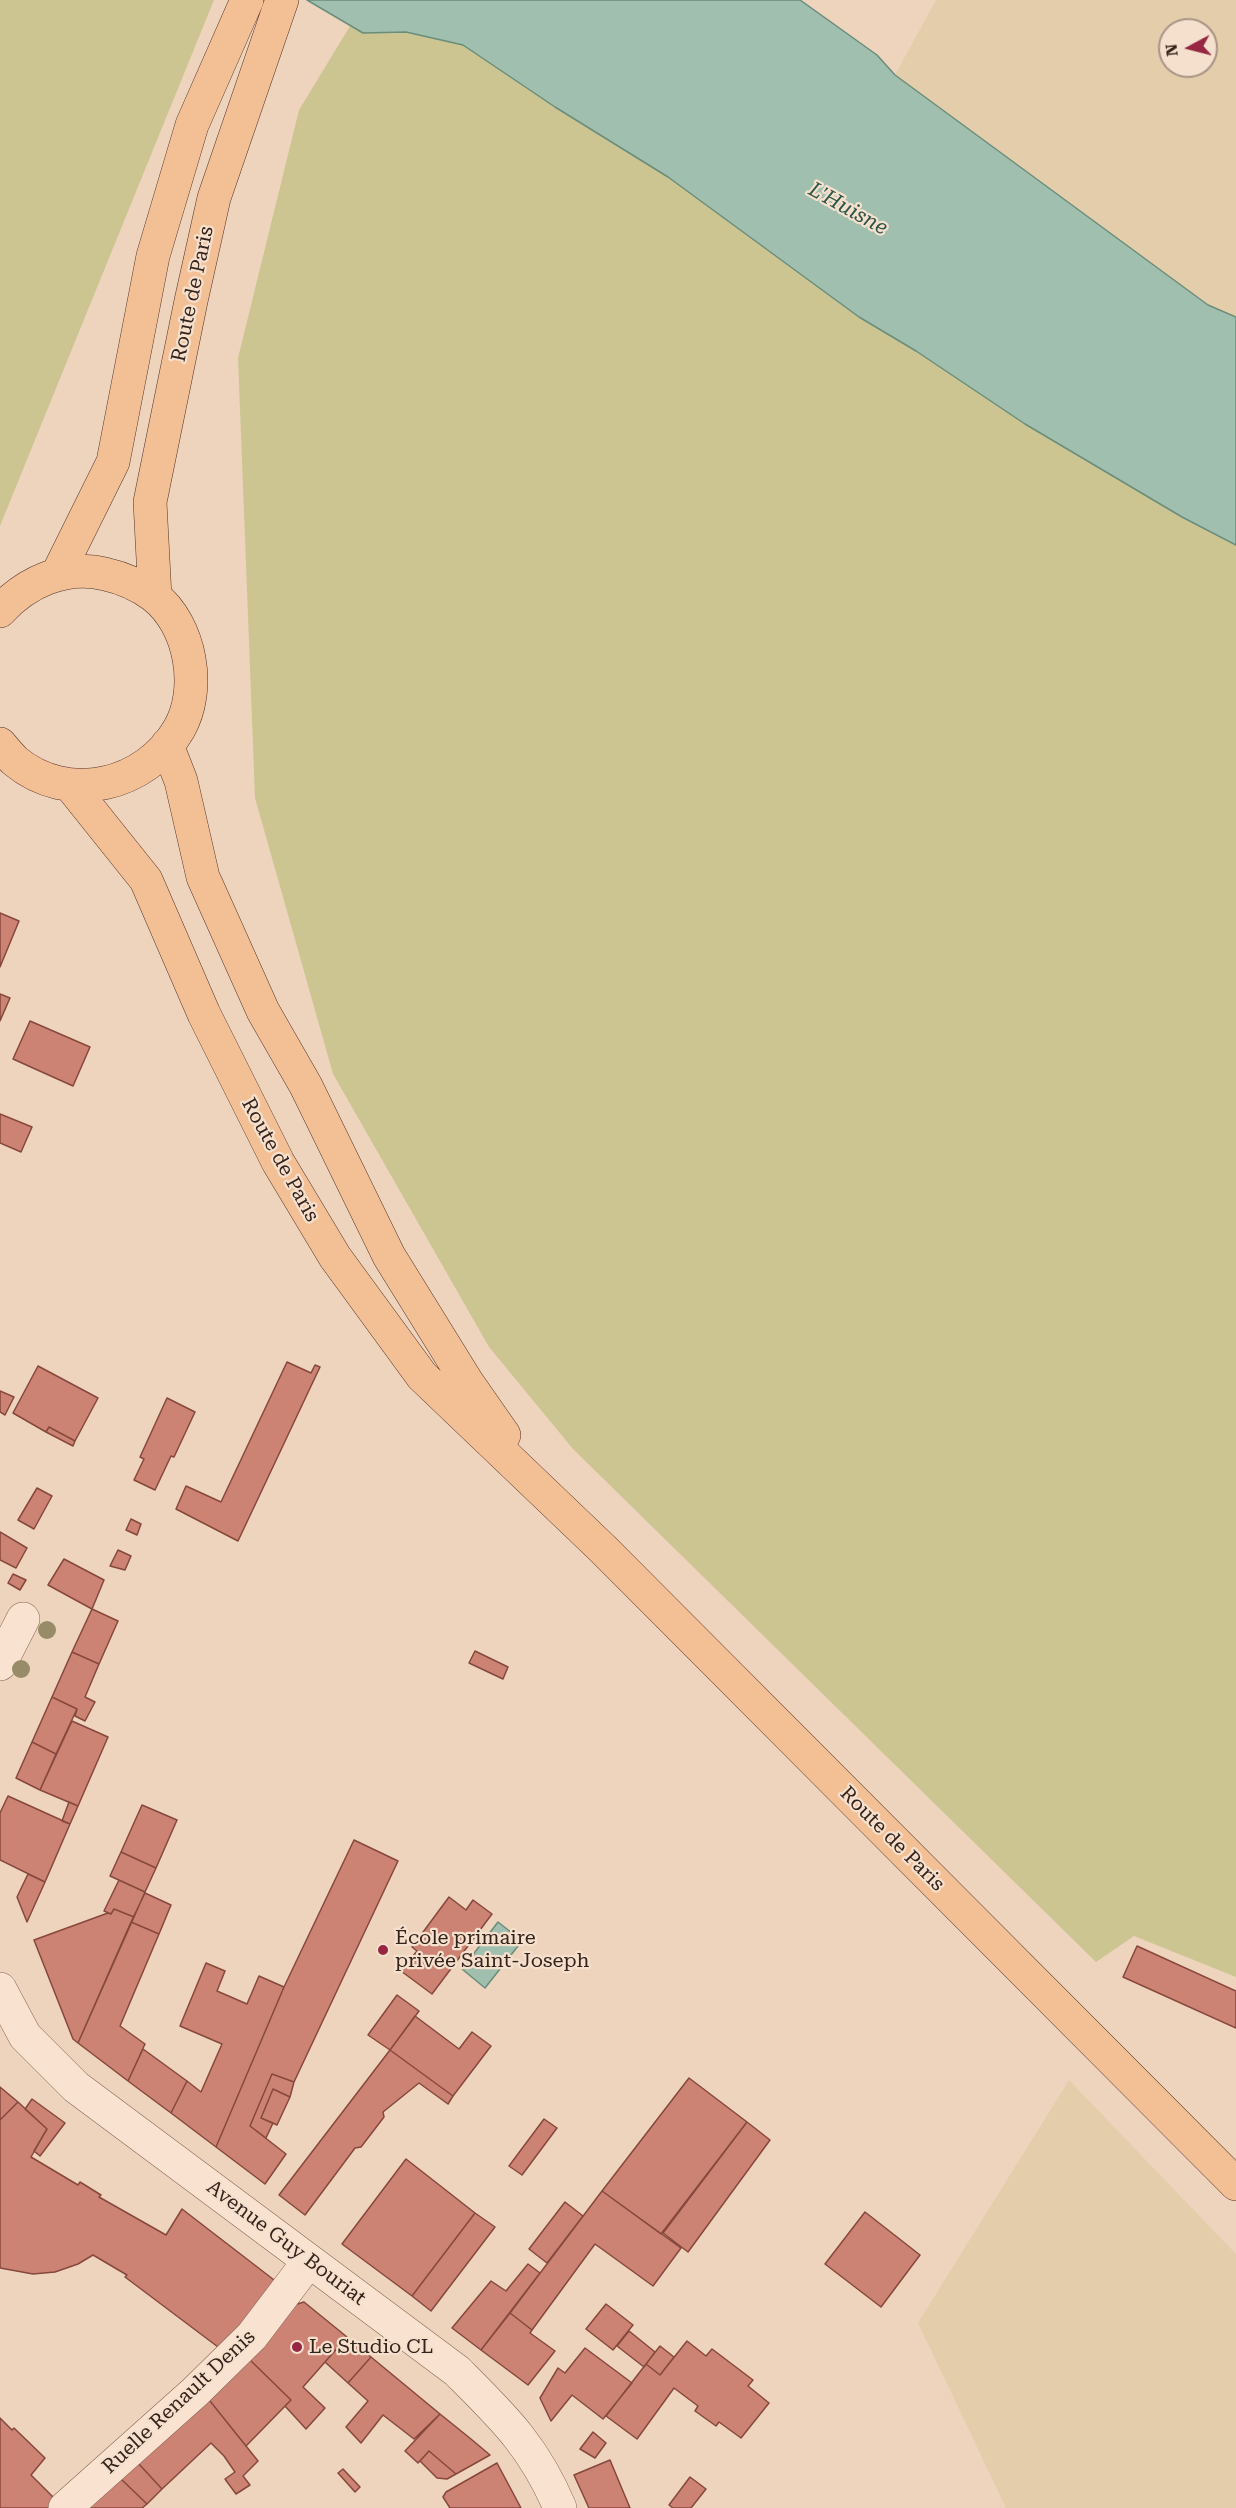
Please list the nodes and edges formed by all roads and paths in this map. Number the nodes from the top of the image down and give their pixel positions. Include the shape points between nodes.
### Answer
1 (247, 0) edge
2 (278, 8) edge
3 (58, 573) junction
4 (155, 597) junction
5 (0, 611) edge
6 (0, 744) edge
7 (167, 745) junction
8 (70, 785) junction
9 (547, 1496) junction
10 (23, 1619) dead end
11 (0, 1664) edge
12 (0, 1989) edge
13 (1236, 2184) edge
14 (309, 2261) junction
15 (65, 2508) edge
16 (560, 2508) edge

1 - 3 main road via 192,125 153,256 113,462
2 - 4 main road, Route de Paris via 214,198 187,324 150,502
3 - 4 main road via 92,571 115,576
3 - 5 main road via 27,587
4 - 7 main road via 178,625 190,658 191,694 180,728
6 - 8 main road via 15,761 41,777
7 - 8 main road via 159,756 129,776 100,785
7 - 9 main road, Route de Paris via 181,781 204,877 263,1011 306,1086 389,1256 467,1382
8 - 9 main road, Route de Paris via 146,880 204,1014 278,1162 335,1257 422,1376
9 - 13 main road, Route de Paris
10 - 11 street
12 - 14 street, Avenue Guy Bouriat via 25,2036 76,2087
14 - 15 street, Ruelle Renault Denis via 252,2336
14 - 16 street, Avenue Guy Bouriat via 456,2371 502,2415 526,2444

